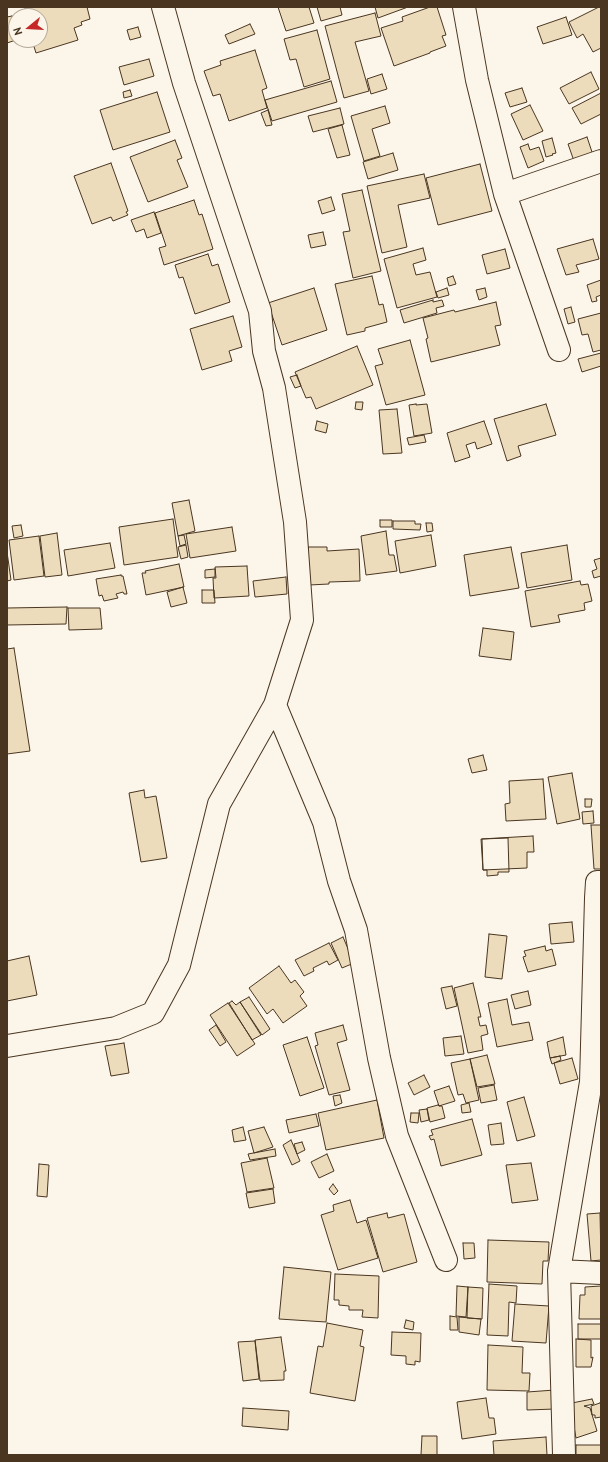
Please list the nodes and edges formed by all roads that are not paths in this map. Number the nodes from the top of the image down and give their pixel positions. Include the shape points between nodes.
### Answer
1 (163, 7) edge
2 (464, 7) edge
3 (601, 162) edge
4 (505, 194) junction
5 (559, 350) dead end
6 (275, 705) junction
7 (601, 882) edge
8 (7, 1046) edge
9 (446, 1260) dead end
10 (559, 1271) junction
11 (601, 1273) edge
12 (564, 1455) edge

1 - 6 street via 184,83 260,312 264,351 275,395 295,522 302,620
2 - 4 street via 477,80
3 - 4 street
4 - 5 street
6 - 8 street via 219,804 179,966 153,1013 116,1028
6 - 9 street via 324,822 339,881 356,930 379,1058 397,1136
7 - 10 street via 597,882 596,898 590,1082
10 - 11 street
10 - 12 street

